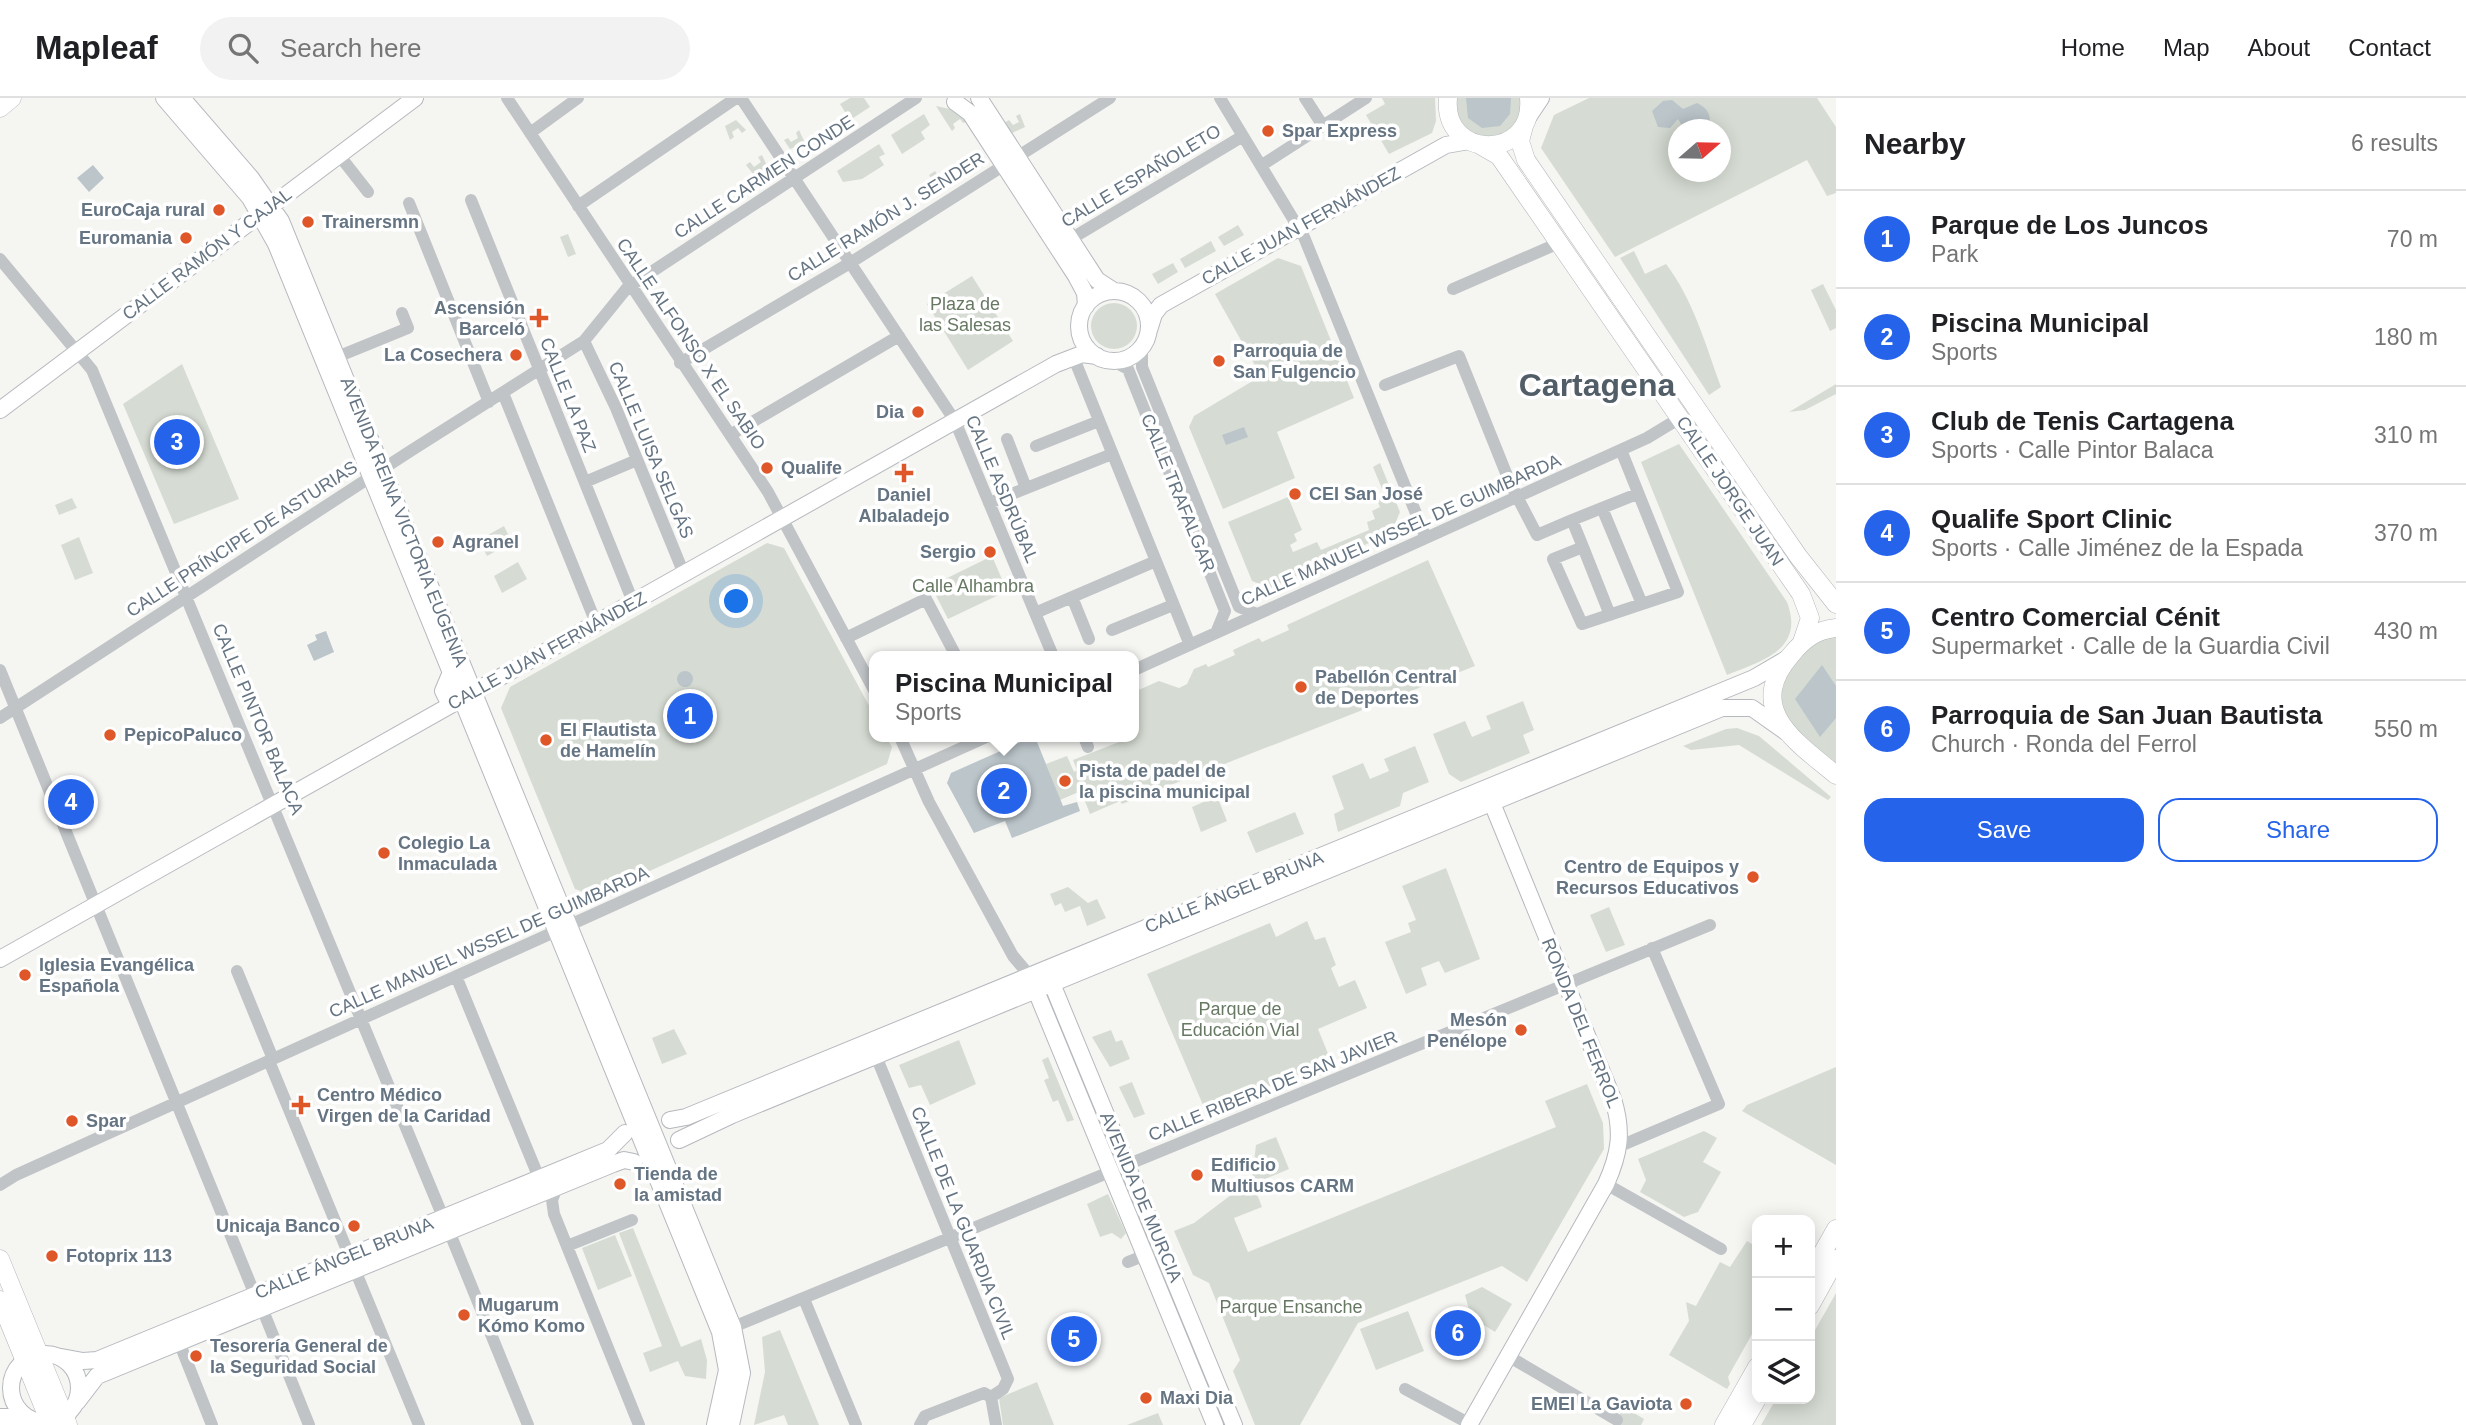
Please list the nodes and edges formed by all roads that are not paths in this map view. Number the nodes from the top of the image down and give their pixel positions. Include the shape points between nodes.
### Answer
1 (12, 98) edge
2 (164, 98) edge
3 (182, 98) edge
4 (415, 98) edge
5 (507, 98) edge
6 (578, 98) edge
7 (736, 98) edge
8 (741, 98) edge
9 (916, 98) edge
10 (979, 98) edge
11 (1110, 98) edge
12 (1220, 98) edge
13 (1305, 98) edge
14 (1366, 98) edge
15 (1448, 98) edge
16 (1529, 98) edge
17 (1541, 98) edge
18 (954, 99) edge
19 (0, 108) edge
20 (1525, 122) junction
21 (1323, 126) junction
22 (530, 133) junction
23 (1243, 136) junction
24 (1475, 143) junction
25 (339, 155) junction
26 (1010, 160) junction
27 (1262, 165) junction
28 (794, 178) junction
29 (368, 192) dead end
30 (471, 200) dead end
31 (409, 203) dead end
32 (272, 205) junction
33 (578, 205) junction
34 (1300, 227) junction
35 (1064, 243) junction
36 (1559, 243) junction
37 (0, 259) edge
38 (850, 263) junction
39 (630, 285) junction
40 (1453, 289) dead end
41 (1114, 291) junction
42 (1086, 306) junction
43 (402, 313) dead end
44 (1149, 331) junction
45 (899, 336) junction
46 (584, 341) junction
47 (1142, 346) junction
48 (79, 351) junction
49 (1073, 356) junction
50 (337, 357) junction
51 (1105, 359) junction
52 (680, 363) junction
53 (539, 369) junction
54 (1385, 385) dead end
55 (503, 393) junction
56 (489, 402) junction
57 (0, 410) edge
58 (1680, 418) junction
59 (956, 421) junction
60 (1099, 421) junction
61 (730, 435) junction
62 (1007, 439) dead end
63 (1036, 446) dead end
64 (1621, 450) junction
65 (1112, 454) junction
66 (637, 460) junction
67 (377, 472) junction
68 (585, 482) junction
69 (1026, 488) junction
70 (1637, 494) junction
71 (1519, 496) junction
72 (989, 503) junction
73 (1602, 508) junction
74 (781, 519) junction
75 (1572, 520) junction
76 (1426, 538) junction
77 (1583, 547) junction
78 (1156, 562) junction
79 (684, 574) junction
80 (187, 595) junction
81 (1072, 597) junction
82 (633, 602) junction
83 (1642, 604) junction
84 (1836, 604) edge
85 (1173, 605) junction
86 (1035, 613) junction
87 (1257, 614) junction
88 (1610, 615) junction
89 (596, 623) junction
90 (1836, 628) edge
91 (1112, 630) dead end
92 (1216, 632) junction
93 (846, 638) junction
94 (1089, 639) dead end
95 (1189, 645) junction
96 (1797, 648) junction
97 (953, 651) edge
98 (1051, 651) edge
99 (1139, 667) edge
100 (0, 670) edge
101 (869, 681) edge
102 (462, 698) junction
103 (16, 708) junction
104 (0, 718) edge
105 (1786, 732) junction
106 (902, 742) edge
107 (975, 742) edge
108 (914, 769) junction
109 (1836, 775) edge
110 (1492, 803) junction
111 (274, 804) junction
112 (96, 904) junction
113 (1710, 925) dead end
114 (563, 928) junction
115 (1652, 948) junction
116 (0, 959) edge
117 (237, 971) dead end
118 (456, 976) junction
119 (1049, 976) junction
120 (1033, 983) junction
121 (1566, 984) junction
122 (361, 1019) junction
123 (876, 1056) junction
124 (271, 1060) junction
125 (177, 1102) junction
126 (670, 1120) junction
127 (635, 1122) junction
128 (679, 1140) junction
129 (1620, 1146) junction
130 (634, 1162) junction
131 (1128, 1165) junction
132 (660, 1166) junction
133 (1112, 1172) junction
134 (539, 1178) junction
135 (2, 1181) edge
136 (1606, 1184) junction
137 (557, 1187) junction
138 (632, 1220) dead end
139 (446, 1224) junction
140 (1836, 1229) edge
141 (951, 1239) junction
142 (567, 1246) junction
143 (1163, 1248) junction
144 (1721, 1249) dead end
145 (1146, 1254) junction
146 (0, 1259) edge
147 (1836, 1259) edge
148 (352, 1262) junction
149 (1128, 1262) dead end
150 (1815, 1266) edge
151 (1815, 1297) edge
152 (804, 1299) junction
153 (0, 1300) edge
154 (258, 1301) junction
155 (733, 1327) junction
156 (179, 1342) junction
157 (1508, 1356) junction
158 (40, 1357) junction
159 (1752, 1376) edge
160 (12, 1380) junction
161 (1405, 1388) dead end
162 (0, 1396) edge
163 (990, 1396) junction
164 (77, 1402) junction
165 (1754, 1404) edge
166 (0, 1417) edge
167 (27, 1417) junction
168 (1617, 1420) dead end
169 (58, 1422) edge
170 (212, 1425) edge
171 (309, 1425) edge
172 (419, 1425) edge
173 (528, 1425) edge
174 (639, 1425) edge
175 (715, 1425) edge
176 (731, 1425) edge
177 (856, 1425) edge
178 (920, 1425) edge
179 (996, 1425) edge
180 (1214, 1425) edge
181 (1234, 1425) edge
182 (1470, 1425) edge
183 (1724, 1425) edge
184 (1742, 1425) edge

1 - 19 main road
2 - 32 main road, AVENIDA REINA VICTORIA EUGENIA
3 - 32 main road, AVENIDA REINA VICTORIA EUGENIA
4 - 25 main road, CALLE RAMÓN Y CAJAL
5 - 22 street, CALLE ALFONSO X EL SABIO
6 - 22 street
7 - 33 street
8 - 28 street, CALLE ASDRÚBAL
9 - 28 street, CALLE CARMEN CONDE
10 - 26 main road
11 - 26 street, CALLE RAMÓN J. SENDER
12 - 23 street
13 - 21 street
14 - 21 street
15 - 24 main road, CALLE JORGE JUAN via 1453,126
16 - 20 main road, CALLE JORGE JUAN
17 - 20 main road
18 - 26 main road
20 - 24 main road via 1506,142
20 - 84 main road, CALLE JORGE JUAN via 1520,141 1526,160 1798,556
21 - 27 street
22 - 33 street, CALLE ALFONSO X EL SABIO
23 - 27 street
23 - 35 street, CALLE ESPAÑOLETO
24 - 34 main road, CALLE JUAN FERNÁNDEZ via 1446,145
24 - 36 main road, CALLE JORGE JUAN via 1499,156
25 - 29 street
25 - 32 main road, CALLE RAMÓN Y CAJAL
26 - 35 main road
26 - 38 street, CALLE RAMÓN J. SENDER
27 - 34 street
28 - 38 street, CALLE ASDRÚBAL
28 - 39 street, CALLE CARMEN CONDE
30 - 53 street, CALLE LA PAZ
31 - 56 street
32 - 48 main road, CALLE RAMÓN Y CAJAL
32 - 50 main road, AVENIDA REINA VICTORIA EUGENIA via 289,200 285,230
32 - 67 main road, AVENIDA REINA VICTORIA EUGENIA
33 - 39 street, CALLE ALFONSO X EL SABIO
34 - 44 main road, CALLE JUAN FERNÁNDEZ via 1161,305
34 - 76 street
35 - 41 main road via 1099,283
35 - 42 main road
36 - 40 street
36 - 58 main road, CALLE JORGE JUAN
37 - 48 street, CALLE PINTOR BALACA
38 - 45 street, CALLE ASDRÚBAL
38 - 52 street, CALLE RAMÓN J. SENDER
39 - 46 street, CALLE PRÍNCIPE DE ASTURIAS
39 - 52 street, CALLE ALFONSO X EL SABIO
41 - 42 main road via 1096,296
41 - 44 main road via 1140,303
42 - 51 main road via 1080,332 1086,346
43 - 50 street via 408,328
44 - 47 main road
45 - 59 street, CALLE ASDRÚBAL
45 - 61 street
46 - 53 street, CALLE PRÍNCIPE DE ASTURIAS
46 - 66 street, CALLE LUISA SELGÁS
47 - 51 main road via 1126,359
47 - 87 street, CALLE TRAFALGAR via 1142,367 1239,607
48 - 57 main road, CALLE RAMÓN Y CAJAL
48 - 80 street, CALLE PINTOR BALACA via 92,370
49 - 51 main road, CALLE JUAN FERNÁNDEZ
49 - 59 main road, CALLE JUAN FERNÁNDEZ
49 - 60 street
50 - 67 main road, AVENIDA REINA VICTORIA EUGENIA
51 - 92 street, CALLE TRAFALGAR via 1128,369 1225,611
52 - 61 street, CALLE ALFONSO X EL SABIO
53 - 55 street, CALLE PRÍNCIPE DE ASTURIAS
53 - 68 street, CALLE LA PAZ
54 - 71 street via 1459,356
55 - 56 street, CALLE PRÍNCIPE DE ASTURIAS
55 - 89 street
56 - 67 street, CALLE PRÍNCIPE DE ASTURIAS
58 - 64 street, CALLE MANUEL WSSEL DE GUIMBARDA
58 - 96 main road, CALLE JORGE JUAN via 1804,599 1810,623
59 - 72 street, CALLE ASDRÚBAL
59 - 74 main road, CALLE JUAN FERNÁNDEZ
60 - 63 street
60 - 65 street
61 - 74 street, CALLE ALFONSO X EL SABIO
62 - 69 street
64 - 70 street
64 - 71 street, CALLE MANUEL WSSEL DE GUIMBARDA
65 - 69 street
65 - 78 street
66 - 68 street
66 - 79 street, CALLE LUISA SELGÁS
67 - 80 street, CALLE PRÍNCIPE DE ASTURIAS
67 - 102 main road, AVENIDA REINA VICTORIA EUGENIA
67 - 102 main road, AVENIDA REINA VICTORIA EUGENIA
68 - 82 street, CALLE LA PAZ
69 - 72 street
70 - 73 street
70 - 83 street via 1678,592
71 - 75 street via 1537,535
71 - 76 street, CALLE MANUEL WSSEL DE GUIMBARDA
72 - 86 street, CALLE ASDRÚBAL
73 - 75 street
73 - 83 street
74 - 79 main road, CALLE JUAN FERNÁNDEZ
74 - 93 street, CALLE ALFONSO X EL SABIO
75 - 77 street
76 - 87 street, CALLE MANUEL WSSEL DE GUIMBARDA
77 - 88 street
77 - 88 street via 1553,559 1581,624
78 - 81 street
78 - 85 street
79 - 82 main road, CALLE JUAN FERNÁNDEZ
80 - 103 street, CALLE PRÍNCIPE DE ASTURIAS
80 - 111 street, CALLE PINTOR BALACA
81 - 86 street
81 - 94 street
82 - 89 main road, CALLE JUAN FERNÁNDEZ
83 - 88 street
85 - 91 street
85 - 95 street
86 - 98 street, CALLE ASDRÚBAL
87 - 92 street, CALLE MANUEL WSSEL DE GUIMBARDA
89 - 102 main road, CALLE JUAN FERNÁNDEZ
90 - 96 main road via 1817,632
92 - 95 street, CALLE MANUEL WSSEL DE GUIMBARDA
93 - 97 street via 926,599
93 - 101 street, CALLE ALFONSO X EL SABIO
95 - 99 street, CALLE MANUEL WSSEL DE GUIMBARDA
96 - 105 main road via 1777,675 1773,695 1776,715
96 - 119 main road, CALLE ÁNGEL BRUNA via 1754,678
100 - 103 street
102 - 111 main road, CALLE JUAN FERNÁNDEZ
102 - 114 main road, AVENIDA REINA VICTORIA EUGENIA
103 - 104 street, CALLE PRÍNCIPE DE ASTURIAS
103 - 112 street
105 - 109 main road
105 - 110 main road, CALLE ÁNGEL BRUNA via 1752,708 1722,708
106 - 108 street
107 - 108 street, CALLE MANUEL WSSEL DE GUIMBARDA
108 - 114 street, CALLE MANUEL WSSEL DE GUIMBARDA
108 - 120 street via 1013,956
110 - 119 main road, CALLE ÁNGEL BRUNA
110 - 121 main road, RONDA DEL FERROL
111 - 112 main road, CALLE JUAN FERNÁNDEZ
111 - 122 street, CALLE PINTOR BALACA
112 - 116 main road, CALLE JUAN FERNÁNDEZ
112 - 125 street
113 - 115 street, CALLE RIBERA DE SAN JAVIER
114 - 118 street, CALLE MANUEL WSSEL DE GUIMBARDA
114 - 127 main road, AVENIDA REINA VICTORIA EUGENIA
115 - 121 street, CALLE RIBERA DE SAN JAVIER
115 - 129 street via 1718,1104
117 - 124 street
118 - 122 street, CALLE MANUEL WSSEL DE GUIMBARDA
118 - 134 street
119 - 120 main road, CALLE ÁNGEL BRUNA
119 - 131 main road, AVENIDA DE MURCIA
120 - 123 main road, CALLE ÁNGEL BRUNA
120 - 126 main road, CALLE ÁNGEL BRUNA
120 - 133 main road, AVENIDA DE MURCIA
121 - 129 main road, RONDA DEL FERROL via 1613,1099 1620,1122
121 - 131 street, CALLE RIBERA DE SAN JAVIER
122 - 124 street, CALLE MANUEL WSSEL DE GUIMBARDA
122 - 139 street, CALLE PINTOR BALACA
123 - 128 main road, CALLE ÁNGEL BRUNA
123 - 141 street, CALLE DE LA GUARDIA CIVIL
124 - 125 street, CALLE MANUEL WSSEL DE GUIMBARDA
124 - 148 street
125 - 135 street, CALLE MANUEL WSSEL DE GUIMBARDA
125 - 154 street
126 - 127 main road via 657,1113
126 - 128 main road
127 - 130 main road, AVENIDA REINA VICTORIA EUGENIA via 625,1149
127 - 132 main road, AVENIDA REINA VICTORIA EUGENIA
127 - 134 main road, CALLE ÁNGEL BRUNA via 608,1150
128 - 132 main road via 676,1154
129 - 136 main road, RONDA DEL FERROL
130 - 132 main road
130 - 137 main road, CALLE ÁNGEL BRUNA via 624,1160
131 - 133 street, CALLE RIBERA DE SAN JAVIER
131 - 143 main road, AVENIDA DE MURCIA
132 - 155 main road, AVENIDA REINA VICTORIA EUGENIA
132 - 175 main road, AVENIDA REINA VICTORIA EUGENIA via 724,1345 726,1383
133 - 141 street, CALLE RIBERA DE SAN JAVIER
133 - 145 main road, AVENIDA DE MURCIA
134 - 139 main road, CALLE ÁNGEL BRUNA
136 - 144 street
136 - 157 main road, RONDA DEL FERROL
137 - 139 main road, CALLE ÁNGEL BRUNA
137 - 142 street via 552,1207
138 - 142 street
139 - 148 main road, CALLE ÁNGEL BRUNA
139 - 173 street, CALLE PINTOR BALACA
140 - 150 main road
141 - 152 street, CALLE RIBERA DE SAN JAVIER
141 - 163 street, CALLE DE LA GUARDIA CIVIL via 1008,1379
142 - 174 street
143 - 145 street
143 - 181 main road, AVENIDA DE MURCIA
145 - 149 street
145 - 180 main road, AVENIDA DE MURCIA
146 - 158 main road
147 - 151 main road
148 - 154 main road, CALLE ÁNGEL BRUNA
148 - 172 street
152 - 155 street, CALLE RIBERA DE SAN JAVIER
152 - 177 street
153 - 158 main road
154 - 156 main road, CALLE ÁNGEL BRUNA
154 - 158 main road, CALLE ÁNGEL BRUNA via 97,1360
154 - 171 street
155 - 176 main road, AVENIDA REINA VICTORIA EUGENIA via 742,1373
156 - 164 main road, CALLE ÁNGEL BRUNA via 97,1376
156 - 170 street
157 - 168 street
157 - 182 main road, RONDA DEL FERROL
158 - 160 main road
158 - 164 main road via 75,1372
158 - 169 main road
159 - 183 main road
160 - 162 main road
160 - 167 main road via 12,1398
161 - 182 street
163 - 178 street via 974,1396 925,1416
163 - 179 street
164 - 169 main road, CALLE ÁNGEL BRUNA
165 - 184 main road
166 - 167 main road
167 - 169 main road

